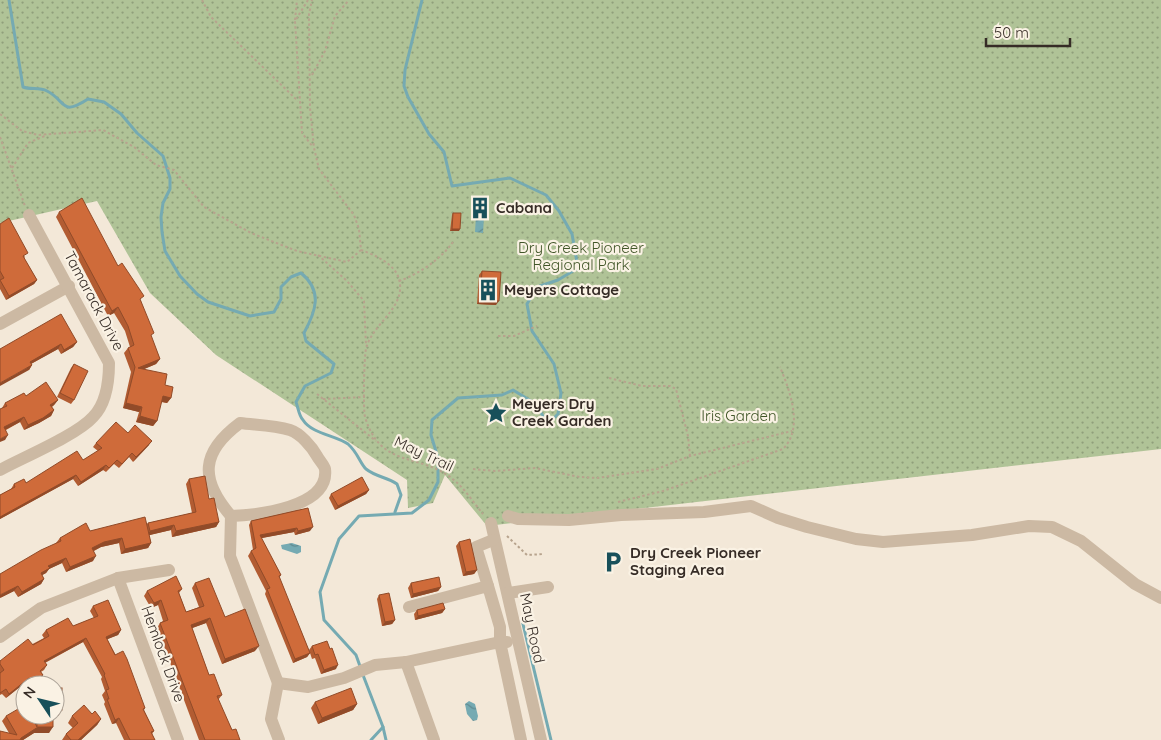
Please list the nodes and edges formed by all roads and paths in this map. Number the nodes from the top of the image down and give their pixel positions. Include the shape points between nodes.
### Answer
1 (202, 0) edge
2 (297, 0) edge
3 (308, 0) edge
4 (312, 0) edge
5 (349, 0) edge
6 (295, 21) junction
7 (311, 78) junction
8 (298, 101) junction
9 (0, 114) edge
10 (51, 134) junction
11 (0, 137) edge
12 (314, 148) junction
13 (12, 168) junction
14 (29, 214) joint
15 (453, 242) dead end
16 (360, 250) junction
17 (318, 255) junction
18 (399, 281) junction
19 (69, 286) junction
20 (0, 324) edge
21 (537, 326) dead end
22 (498, 336) dead end
23 (366, 348) junction
24 (780, 368) dead end
25 (609, 378) dead end
26 (317, 394) dead end
27 (365, 397) junction
28 (323, 399) junction
29 (792, 431) junction
30 (378, 443) junction
31 (690, 456) junction
32 (473, 469) dead end
33 (0, 470) edge
34 (610, 504) dead end
35 (231, 516) junction
36 (508, 516) dead end
37 (491, 523) junction
38 (493, 540) junction
39 (544, 554) dead end
40 (169, 570) dead end
41 (118, 578) junction
42 (488, 586) junction
43 (548, 587) dead end
44 (508, 593) junction
45 (1161, 598) edge
46 (409, 607) dead end
47 (0, 637) edge
48 (517, 639) junction
49 (500, 642) junction
50 (406, 662) junction
51 (278, 683) junction
52 (178, 740) edge
53 (279, 740) edge
54 (434, 740) edge
55 (521, 740) edge
56 (541, 740) edge

1 - 8 path via 211,17
2 - 6 path
3 - 6 path
4 - 7 path via 309,14
5 - 7 path via 335,16 325,51
6 - 8 path
7 - 12 path
8 - 12 path via 302,133
9 - 10 path via 22,131
10 - 13 path via 28,143
10 - 17 path via 104,130 161,167 174,170 204,207 251,232 297,251
11 - 13 path
12 - 16 path via 319,169 354,215 359,229
13 - 14 path
14 - 19 street, Tamarack Drive
15 - 18 path via 412,276
16 - 17 path via 347,262
16 - 18 path via 384,261 397,273
17 - 23 path, May Trail via 364,301
18 - 23 path via 401,288 397,302
19 - 20 street
19 - 33 street, Tamarack Drive via 109,363 105,396 94,416 82,426
21 - 22 path via 514,336
23 - 27 path, May Trail
24 - 29 path via 789,389 794,420
25 - 31 path via 642,386 676,388
26 - 28 path
27 - 28 path
27 - 30 path, May Trail via 365,416
28 - 30 path
29 - 31 path
29 - 34 path via 788,443 774,453 664,491
30 - 37 path, May Trail via 402,459 431,466 446,475
31 - 32 path via 657,469 597,478 535,468
35 - 35 street via 284,509 309,498 322,485 325,468 312,448 292,430 240,422 226,433 212,450 208,476 216,499
35 - 51 street via 230,556
36 - 45 street via 569,520 751,506 808,527 883,542 972,535 1029,526 1052,527 1081,540 1136,584
37 - 38 street, May Road
37 - 39 path, May Trail via 527,555
38 - 42 street via 476,547
38 - 44 street, May Road
40 - 41 street
41 - 47 street via 41,608
41 - 52 street, Hemlock Drive
42 - 46 street
42 - 49 street via 500,627
43 - 44 street
44 - 48 street, May Road
48 - 49 street
48 - 56 street, May Road
49 - 50 street
49 - 55 street
50 - 51 street via 375,665 344,678 308,687
50 - 54 street
51 - 53 street via 271,719

